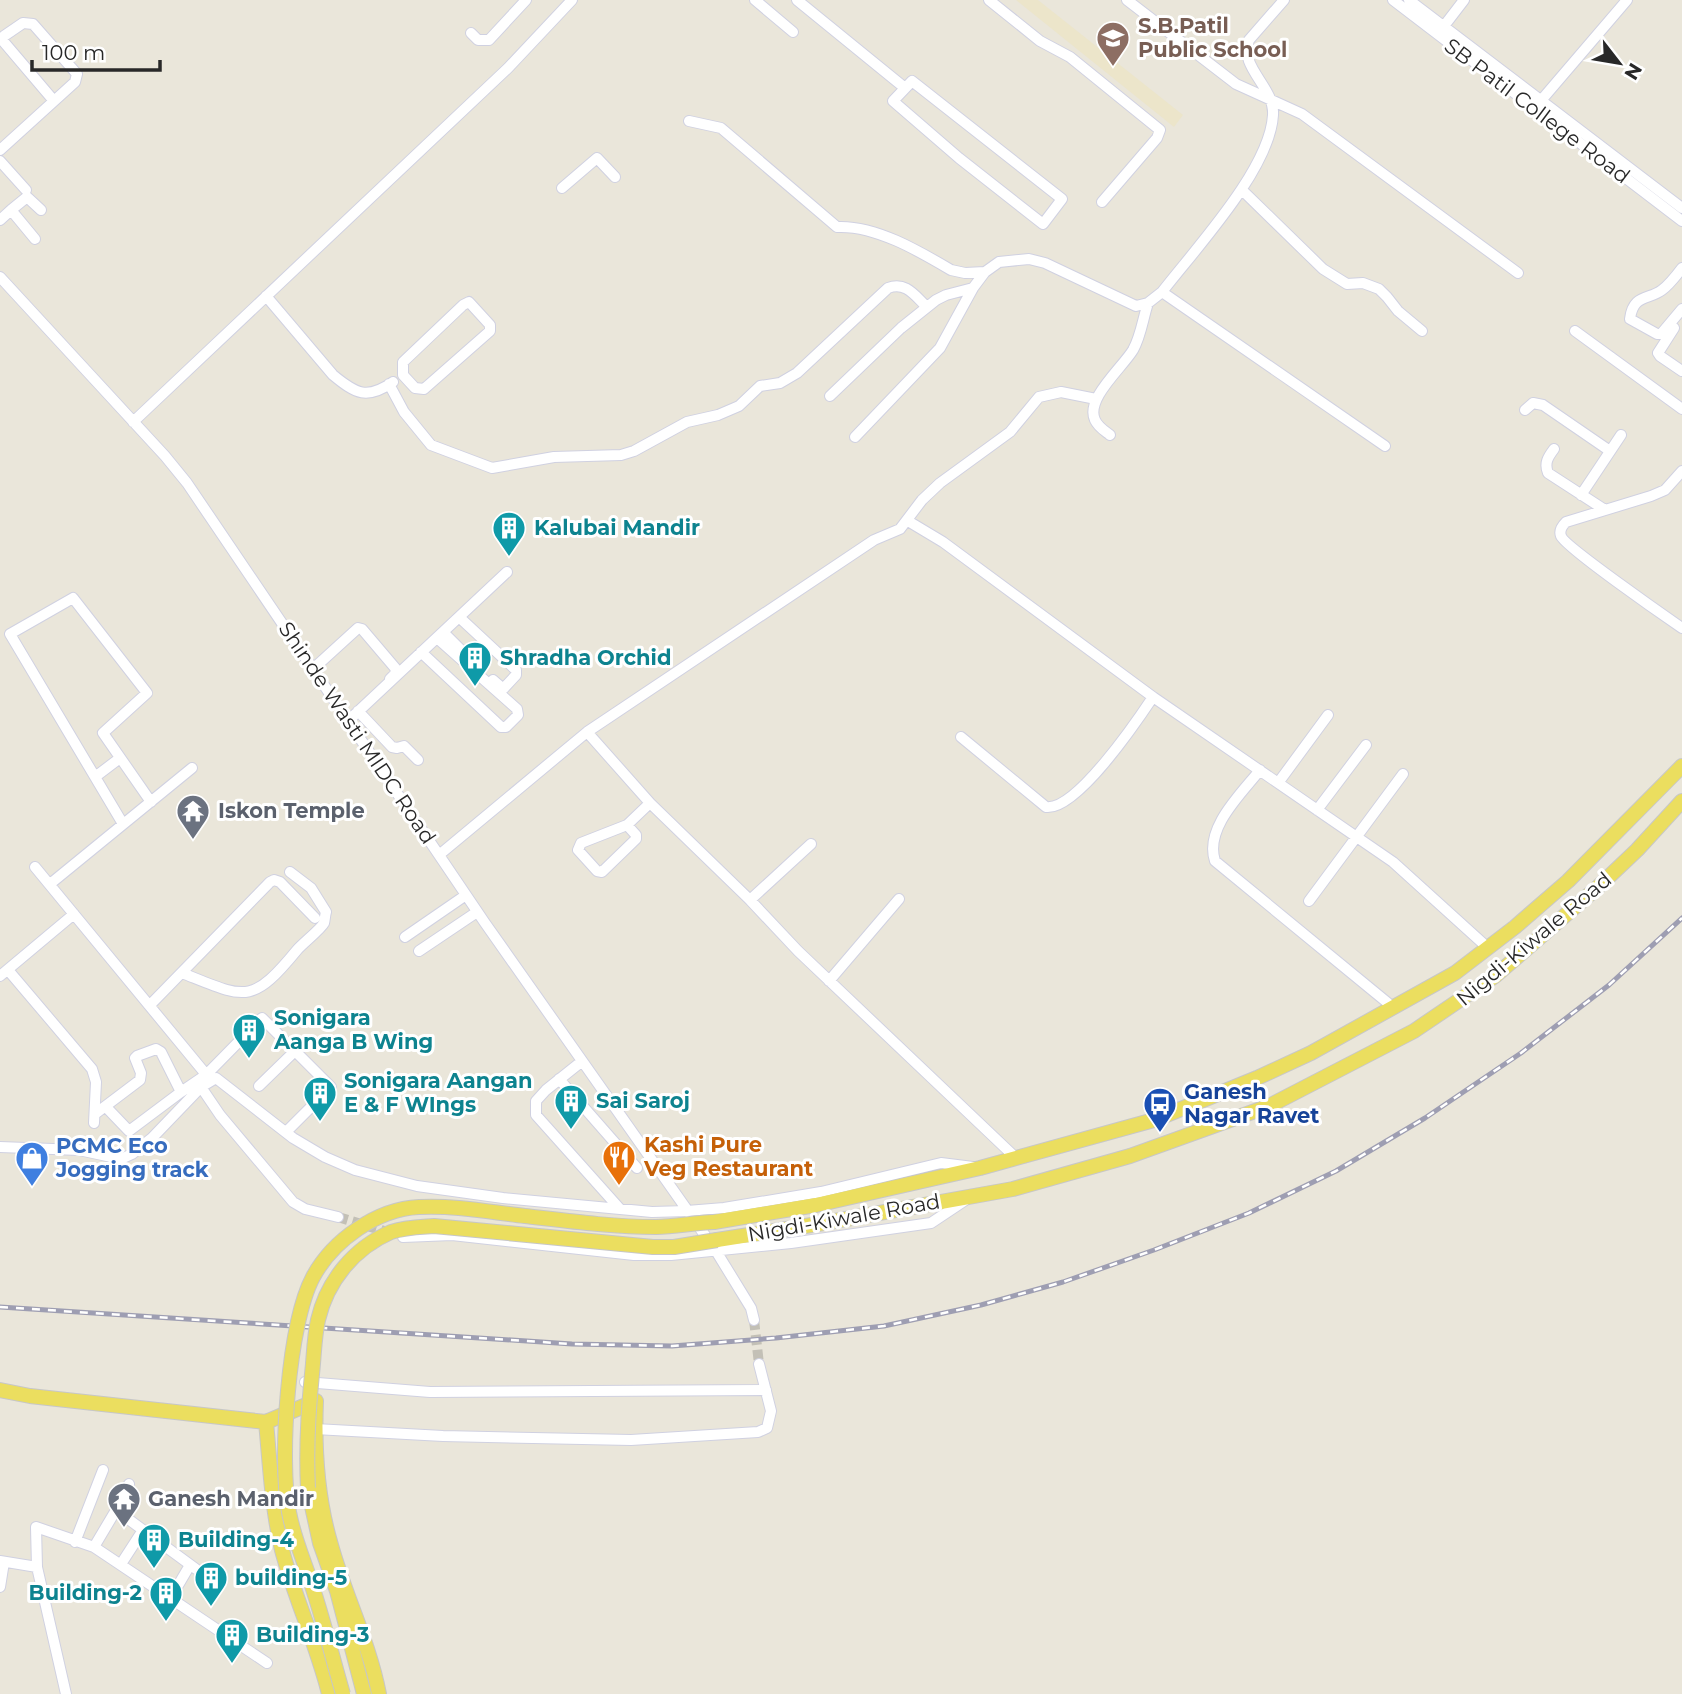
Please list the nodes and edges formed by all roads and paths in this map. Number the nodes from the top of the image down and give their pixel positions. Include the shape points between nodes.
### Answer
1 (526, 0) edge
2 (755, 0) edge
3 (797, 0) edge
4 (989, 0) edge
5 (1127, 0) edge
6 (1284, 0) edge
7 (1392, 0) edge
8 (1409, 0) edge
9 (1465, 0) edge
10 (1627, 0) edge
11 (570, 1) edge
12 (1444, 26) junction
13 (793, 32) dead end
14 (471, 33) dead end
15 (905, 88) junction
16 (1269, 97) junction
17 (56, 99) junction
18 (1538, 104) junction
19 (689, 121) dead end
20 (0, 150) edge
21 (0, 160) edge
22 (615, 177) dead end
23 (562, 188) dead end
24 (26, 190) dead end
25 (1242, 190) junction
26 (1102, 202) dead end
27 (1682, 208) edge
28 (11, 210) junction
29 (41, 210) dead end
30 (0, 220) edge
31 (1682, 221) edge
32 (35, 239) dead end
33 (1682, 268) edge
34 (985, 272) junction
35 (1518, 273) dead end
36 (0, 277) edge
37 (973, 288) junction
38 (1162, 292) junction
39 (266, 296) junction
40 (1148, 303) junction
41 (927, 307) junction
42 (1682, 309) edge
43 (1682, 317) edge
44 (1422, 331) dead end
45 (1575, 331) dead end
46 (1682, 371) edge
47 (403, 374) junction
48 (389, 384) junction
49 (830, 396) dead end
50 (1096, 399) junction
51 (1682, 409) edge
52 (1525, 410) dead end
53 (133, 422) junction
54 (1110, 435) dead end
55 (1621, 435) dead end
56 (855, 437) dead end
57 (1385, 446) dead end
58 (1554, 449) dead end
59 (1611, 451) junction
60 (1682, 471) edge
61 (1581, 495) junction
62 (1605, 510) junction
63 (908, 521) junction
64 (506, 572) dead end
65 (459, 617) junction
66 (468, 626) junction
67 (1682, 628) edge
68 (440, 635) junction
69 (450, 644) junction
70 (421, 652) junction
71 (432, 663) junction
72 (313, 668) junction
73 (1153, 697) junction
74 (358, 711) junction
75 (1328, 715) dead end
76 (347, 719) junction
77 (587, 732) junction
78 (961, 737) dead end
79 (1366, 745) dead end
80 (120, 758) junction
81 (418, 760) dead end
82 (1682, 766) edge
83 (192, 768) dead end
84 (1260, 770) junction
85 (1403, 774) dead end
86 (95, 777) junction
87 (1278, 783) junction
88 (1682, 801) edge
89 (151, 802) junction
90 (650, 803) junction
91 (1317, 810) junction
92 (124, 824) junction
93 (627, 825) junction
94 (1357, 837) junction
95 (811, 845) dead end
96 (439, 855) junction
97 (35, 867) dead end
98 (290, 872) dead end
99 (50, 884) junction
100 (466, 895) junction
101 (899, 899) dead end
102 (750, 900) junction
103 (1309, 901) dead end
104 (453, 903) junction
105 (477, 912) junction
106 (74, 914) junction
107 (315, 918) dead end
108 (465, 919) junction
109 (405, 937) dead end
110 (1488, 948) junction
111 (419, 951) dead end
112 (4, 973) edge
113 (182, 973) junction
114 (829, 981) junction
115 (150, 1005) junction
116 (1394, 1008) junction
117 (296, 1050) junction
118 (582, 1062) junction
119 (559, 1079) junction
120 (206, 1081) junction
121 (259, 1086) dead end
122 (181, 1091) junction
123 (106, 1107) junction
124 (286, 1132) junction
125 (0, 1147) edge
126 (1016, 1158) junction
127 (637, 1168) dead end
128 (979, 1168) junction
129 (974, 1194) junction
130 (620, 1209) junction
131 (687, 1211) junction
132 (338, 1217) tunnel mouth
133 (403, 1237) tunnel mouth
134 (716, 1251) junction
135 (754, 1320) tunnel mouth
136 (759, 1364) tunnel mouth
137 (0, 1390) edge
138 (766, 1390) junction
139 (310, 1403) junction
140 (266, 1422) junction
141 (315, 1429) junction
142 (103, 1470) dead end
143 (129, 1484) dead end
144 (116, 1510) junction
145 (143, 1530) junction
146 (75, 1542) junction
147 (94, 1547) junction
148 (2, 1561) edge
149 (121, 1564) junction
150 (37, 1567) junction
151 (0, 1587) edge
152 (170, 1599) junction
153 (267, 1663) dead end
154 (66, 1694) edge
155 (329, 1694) edge
156 (343, 1694) edge
157 (364, 1694) edge
158 (379, 1694) edge

1 - 14 street via 489,40 478,40
2 - 13 street
3 - 15 street
4 - 26 street via 1040,41 1070,57 1160,130
5 - 16 street via 1236,84
6 - 16 street via 1246,48
7 - 18 street, SB Patil College Road
8 - 12 street, SB Patil College Road
9 - 12 street
10 - 18 street
11 - 39 street via 508,68
12 - 18 street, SB Patil College Road
15 - 15 street via 893,101 1043,223 1062,199 912,81
16 - 25 street via 1270,127
16 - 35 street via 1318,125
17 - 17 street via 5,46 4,36 23,23 33,24 77,74 75,82
17 - 20 street
18 - 27 street, SB Patil College Road
18 - 31 street, SB Patil College Road
19 - 34 street via 721,128 838,227 870,231 951,270
21 - 24 street
22 - 23 street via 597,158
25 - 38 street
25 - 44 street via 1323,269 1347,284 1373,286
28 - 29 street via 27,197
28 - 30 street
28 - 32 street
33 - 42 street via 1660,292 1642,298 1630,319 1661,334
34 - 37 street
34 - 40 street via 999,262 1029,259 1063,270 1136,306
36 - 53 street, Shinde Wasti MIDC Road
37 - 41 street via 946,295
37 - 56 street via 940,348
38 - 40 street
38 - 57 street
39 - 48 street via 345,385 368,395
39 - 53 street
40 - 50 street via 1136,344
41 - 48 street via 903,286 888,288 797,373 780,383 760,386 739,406 687,422 621,455 554,457 492,468 482,465 431,444 404,412
41 - 49 street
43 - 46 street via 1658,353
45 - 51 street
47 - 47 street via 405,358 466,303 490,325 488,334 424,389 415,388
47 - 48 street
50 - 54 street via 1093,417
50 - 63 street via 1061,392 1039,397 1010,432 922,500
52 - 59 street via 1533,403 1543,405
53 - 72 street, Shinde Wasti MIDC Road via 187,483
55 - 59 street
58 - 61 street via 1547,459 1548,473
59 - 61 street
60 - 62 street via 1660,492
61 - 62 street
62 - 67 street via 1566,522 1560,528 1563,540
63 - 73 street
63 - 77 street
64 - 65 street
65 - 66 street
65 - 68 street
66 - 69 street
66 - 69 street via 516,670 504,688
68 - 69 street
68 - 70 street
69 - 71 street
69 - 71 street via 518,715 501,727
70 - 71 street
70 - 74 street
72 - 76 street, Shinde Wasti MIDC Road
72 - 76 street via 358,628 396,669
73 - 78 street via 1088,780 1052,808
73 - 84 street
74 - 76 street
74 - 81 street via 392,747 404,746
75 - 87 street
76 - 96 street, Shinde Wasti MIDC Road
77 - 90 street
77 - 96 street
79 - 91 street
80 - 86 street
80 - 86 street via 103,733 147,693 73,598 10,634
80 - 89 street
82 - 110 main road, Nigdi-Kiwale Road via 1568,881
83 - 89 street
84 - 87 street
84 - 116 street via 1216,832 1215,861
85 - 94 street
86 - 92 street
87 - 91 street
88 - 129 main road, Nigdi-Kiwale Road via 1637,850 1539,941 1453,1007 1413,1031 1269,1106 1130,1156 1013,1189
89 - 92 street
90 - 93 street
90 - 102 street
91 - 94 street
92 - 99 street
93 - 93 street via 579,845 578,850 597,871 604,870 635,840
94 - 103 street
94 - 110 street via 1394,862
95 - 102 street
96 - 100 street, Shinde Wasti MIDC Road
97 - 99 street
98 - 113 street via 311,888 326,912 324,923 279,973 261,988 241,994
99 - 106 street
100 - 104 street
100 - 105 street, Shinde Wasti MIDC Road
101 - 114 street
102 - 114 street
104 - 108 street
104 - 109 street
105 - 108 street
105 - 118 street, Shinde Wasti MIDC Road
106 - 112 street
106 - 115 street
107 - 113 street via 275,880 270,882
108 - 111 street
110 - 116 main road, Nigdi-Kiwale Road
112 - 123 street via 92,1069 94,1119
113 - 115 street
114 - 126 street
115 - 120 street
116 - 126 main road, Nigdi-Kiwale Road via 1311,1053 1154,1120
117 - 120 street via 262,1018
117 - 121 street
117 - 124 street via 331,1087
118 - 119 street
118 - 131 street, Shinde Wasti MIDC Road
119 - 127 street
119 - 130 street via 536,1101 536,1115
120 - 122 street
120 - 124 street via 222,1080
120 - 125 street via 152,1138 121,1159 66,1149
120 - 132 street via 220,1115 293,1202
122 - 123 street via 129,1131
122 - 123 street via 156,1049 135,1058 140,1080
124 - 130 street via 355,1170 417,1186
126 - 128 main road, Nigdi-Kiwale Road
128 - 131 street via 941,1163 821,1192
128 - 156 main road, Nigdi-Kiwale Road, bridge via 816,1205 714,1222 656,1227 418,1207 384,1214 357,1230 313,1277 302,1309 286,1415 288,1510
129 - 134 street via 931,1223
129 - 157 main road, Nigdi-Kiwale Road, bridge via 674,1247 410,1227 382,1237 353,1257 335,1280 317,1322 306,1446 308,1488 320,1543
130 - 131 street
131 - 134 street, Shinde Wasti MIDC Road
133 - 134 street via 452,1235 635,1255
134 - 135 street, Shinde Wasti MIDC Road
136 - 138 street
137 - 140 main road
138 - 139 street via 430,1392 305,1382
138 - 141 street via 770,1420 767,1428 758,1432 631,1440
139 - 140 main road
139 - 141 main road
140 - 155 main road via 282,1550
141 - 158 main road via 317,1474 331,1545
142 - 146 street
143 - 144 street
144 - 145 street
144 - 147 street
145 - 149 street
145 - 152 street via 193,1567
146 - 147 street
146 - 150 street via 36,1527
147 - 149 street
148 - 150 street
148 - 151 street
149 - 152 street
150 - 154 street
152 - 153 street

